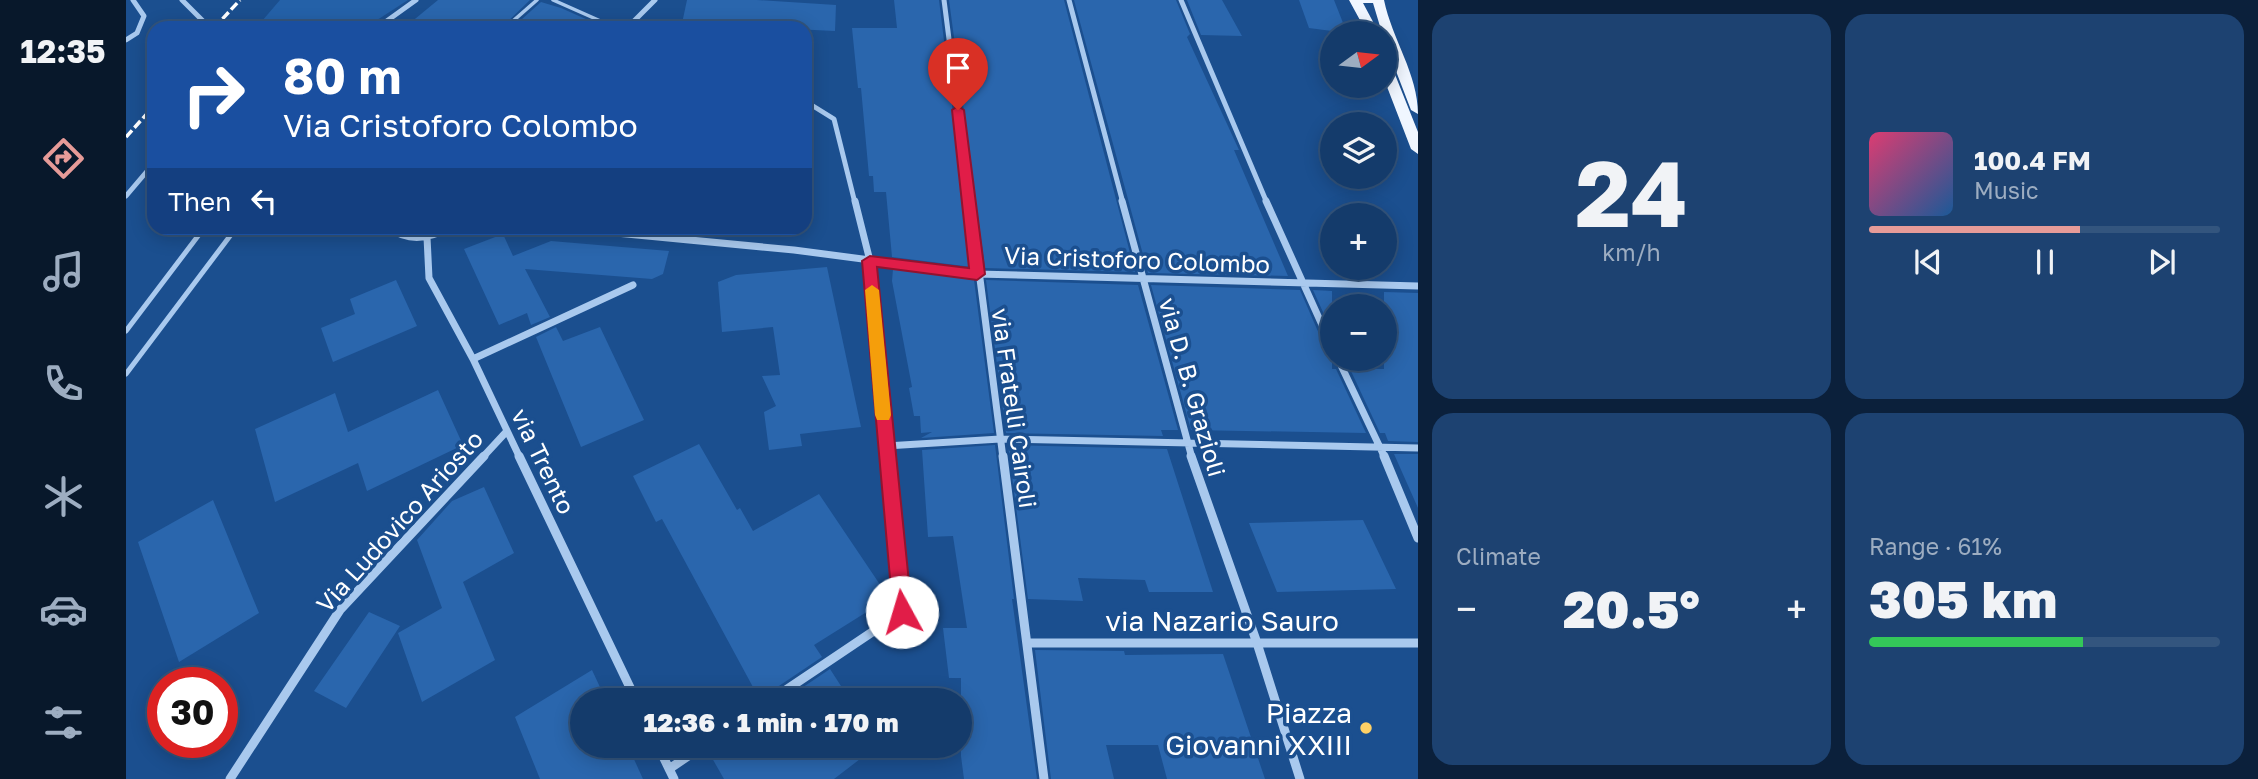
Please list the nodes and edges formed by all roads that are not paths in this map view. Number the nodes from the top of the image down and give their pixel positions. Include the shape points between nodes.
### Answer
1 (133, 0) edge
2 (181, 0) edge
3 (416, 0) edge
4 (537, 0) edge
5 (553, 0) edge
6 (655, 0) edge
7 (944, 0) edge
8 (1069, 0) edge
9 (1181, 0) edge
10 (1358, 0) edge
11 (1378, 0) edge
12 (203, 21) edge
13 (387, 21) edge
14 (513, 21) edge
15 (600, 21) edge
16 (634, 21) edge
17 (1368, 21) edge
18 (126, 40) edge
19 (1397, 95) edge
20 (812, 105) edge
21 (1418, 110) edge
22 (1418, 149) edge
23 (147, 171) edge
24 (126, 196) edge
25 (199, 235) edge
26 (231, 235) edge
27 (401, 235) edge
28 (432, 235) edge
29 (637, 235) edge
30 (427, 237) junction
31 (870, 261) junction
32 (977, 274) junction
33 (1142, 278) junction
34 (1301, 283) junction
35 (633, 285) dead end
36 (1418, 286) edge
37 (1320, 322) edge
38 (126, 331) edge
39 (473, 359) junction
40 (1344, 371) edge
41 (126, 374) edge
42 (507, 431) junction
43 (1000, 439) junction
44 (1186, 441) junction
45 (886, 446) junction
46 (1380, 446) junction
47 (1418, 448) edge
48 (1418, 538) edge
49 (1027, 643) junction
50 (1257, 643) junction
51 (1418, 643) edge
52 (630, 688) edge
53 (789, 688) edge
54 (664, 758) edge
55 (685, 758) edge
56 (669, 769) junction
57 (230, 779) edge
58 (674, 779) edge
59 (1044, 779) edge
60 (1300, 779) edge

1 - 18 street via 144,16 137,33
2 - 12 street
3 - 13 street
4 - 14 lane
5 - 15 lane
6 - 16 street
7 - 32 street, via Fratelli Cairoli
8 - 33 street, via D. B. Grazioli
9 - 34 street
10 - 11 main road
10 - 17 main road
11 - 21 main road
19 - 22 main road
20 - 31 street via 834,119
23 - 24 street
25 - 38 lane
26 - 41 lane
27 - 30 street
28 - 30 street
29 - 31 street, Via Cristoforo Colombo
30 - 39 street, via Trento via 429,278
31 - 32 street, Via Cristoforo Colombo
31 - 45 street
32 - 33 street, Via Cristoforo Colombo
32 - 43 street, via Fratelli Cairoli
33 - 34 street, Via Cristoforo Colombo
33 - 44 street, via D. B. Grazioli
34 - 36 street, Via Cristoforo Colombo
34 - 37 street
35 - 39 street
39 - 42 street, via Trento
40 - 46 street
42 - 52 street, via Trento
42 - 57 street, Via Ludovico Ariosto via 340,610
43 - 44 street
43 - 45 street
43 - 49 street, via Fratelli Cairoli
44 - 46 street
44 - 50 street, via D. B. Grazioli
45 - 53 street via 902,612
46 - 47 street
46 - 48 street
49 - 50 street, via Nazario Sauro
49 - 59 street, via Fratelli Cairoli
50 - 51 street, via Nazario Sauro
50 - 60 street, via D. B. Grazioli
54 - 56 street
55 - 56 street
56 - 58 street

